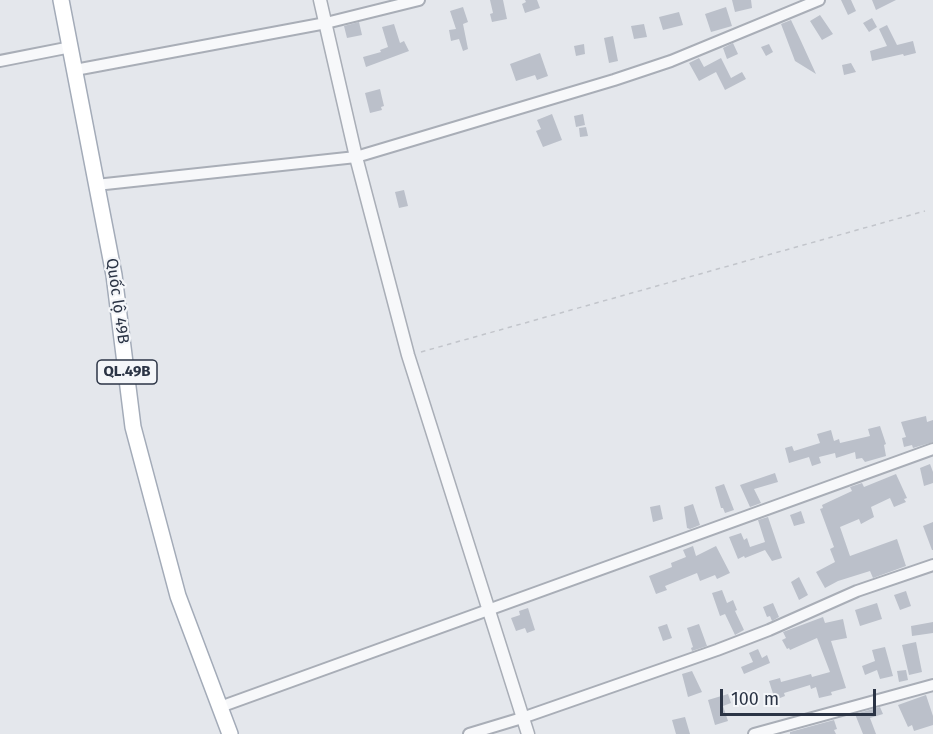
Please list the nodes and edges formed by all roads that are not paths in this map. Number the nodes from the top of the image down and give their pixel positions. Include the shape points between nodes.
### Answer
1 (62, 0) edge
2 (320, 0) edge
3 (419, 0) edge
4 (819, 0) edge
5 (326, 23) junction
6 (71, 47) junction
7 (0, 61) edge
8 (75, 70) junction
9 (356, 157) junction
10 (96, 185) junction
11 (933, 449) edge
12 (933, 565) edge
13 (490, 609) junction
14 (933, 685) edge
15 (220, 707) junction
16 (522, 718) junction
17 (230, 734) edge
18 (469, 734) edge
19 (528, 734) edge
20 (754, 734) edge

1 - 6 main road, Quốc lộ 49B / QL.49B
2 - 5 street
3 - 5 street
4 - 9 street via 660,65
5 - 8 street
5 - 9 street
6 - 7 street
6 - 8 main road, Quốc lộ 49B / QL.49B
8 - 10 main road, Quốc lộ 49B / QL.49B
9 - 10 street
9 - 13 street via 408,355
10 - 15 main road, Quốc lộ 49B / QL.49B via 114,275 133,428 178,596
11 - 13 street
12 - 16 street via 857,591 717,650
13 - 15 street
13 - 16 street
14 - 20 street
15 - 17 main road, Quốc lộ 49B / QL.49B
16 - 18 street
16 - 19 street

